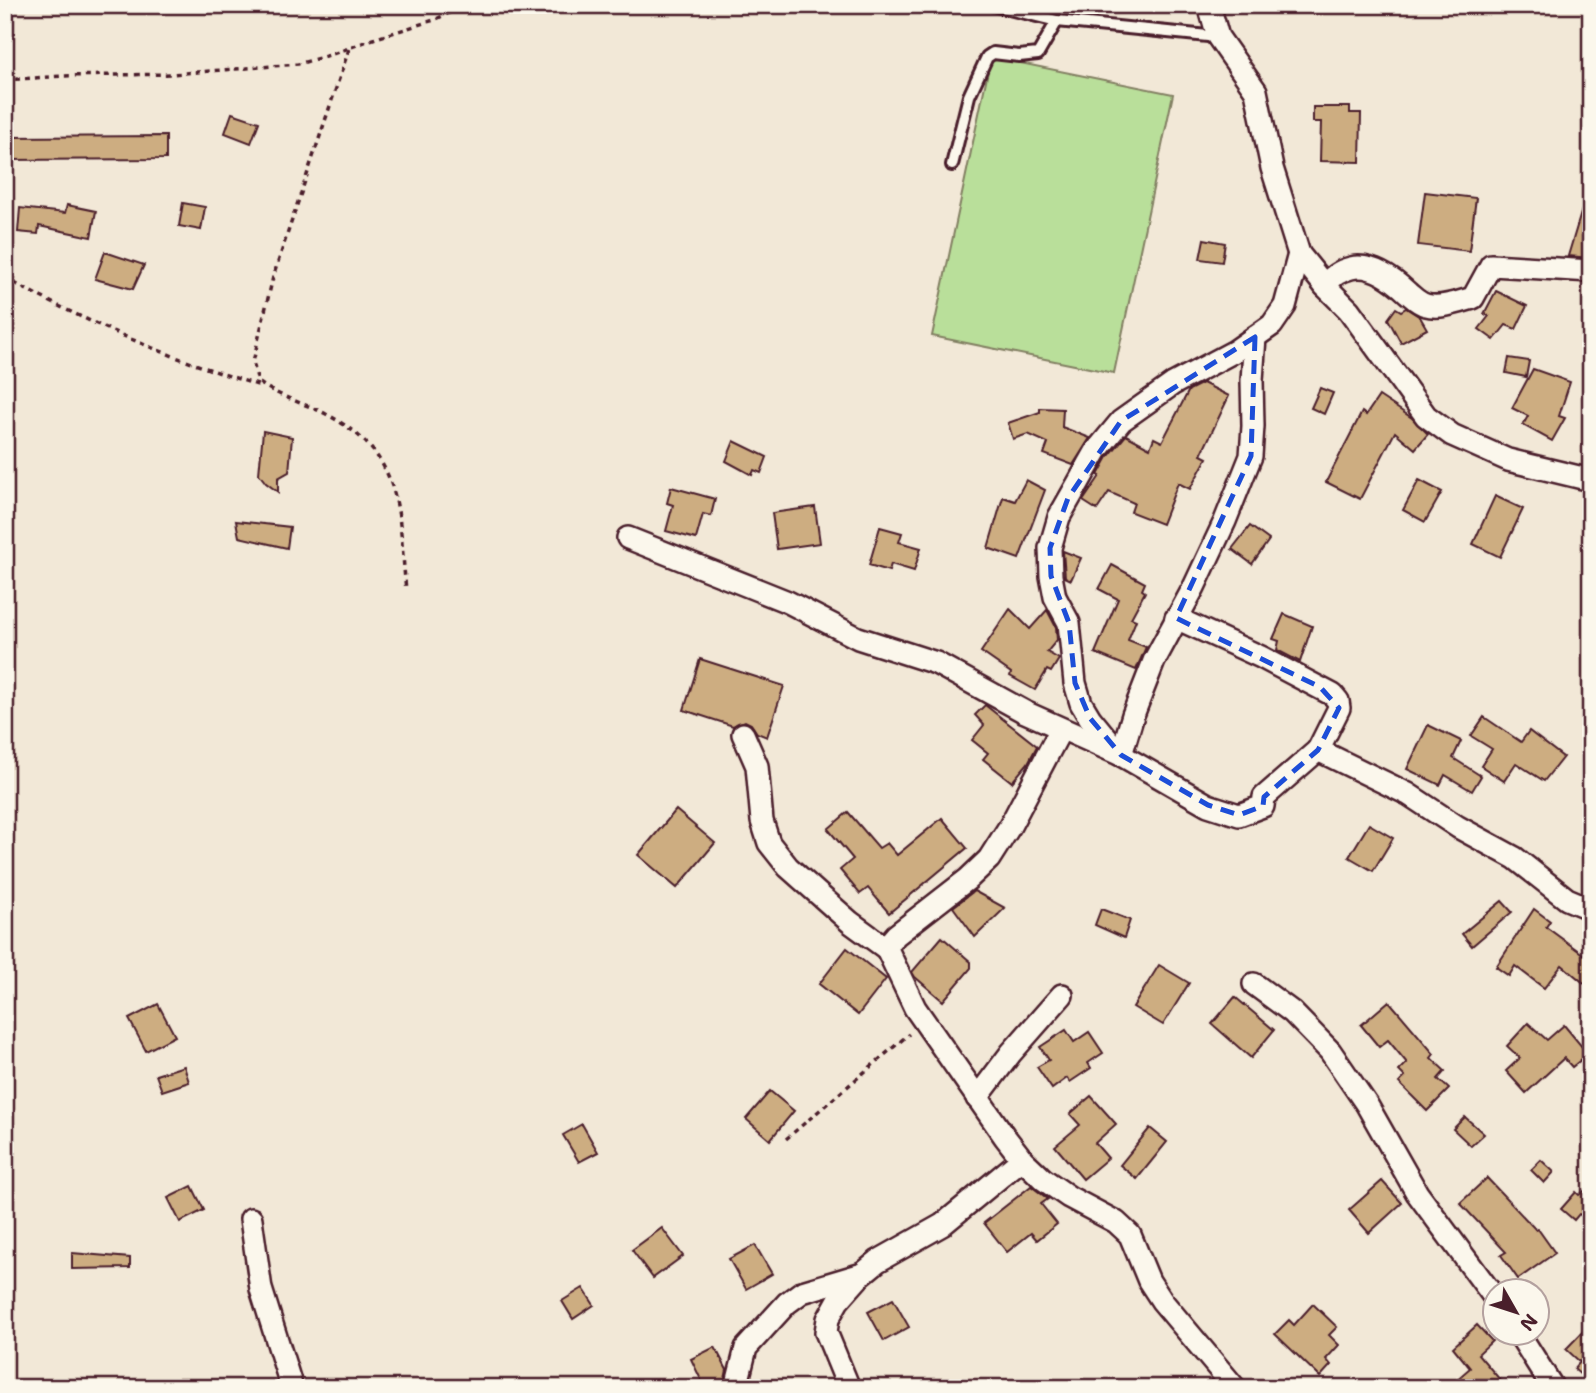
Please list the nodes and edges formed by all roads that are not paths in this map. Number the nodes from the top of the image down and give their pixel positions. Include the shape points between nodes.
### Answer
1 (993, 5) edge
2 (1209, 5) edge
3 (1058, 22) junction
4 (1217, 37) junction
5 (952, 165) dead end
6 (1299, 254) junction
7 (1591, 271) edge
8 (1325, 286) junction
9 (1255, 337) junction
10 (1591, 480) edge
11 (628, 538) dead end
12 (1176, 618) junction
13 (1061, 729) junction
14 (743, 734) dead end
15 (1318, 750) junction
16 (1121, 755) junction
17 (1591, 909) edge
18 (887, 949) junction
19 (1254, 984) dead end
20 (1062, 995) dead end
21 (977, 1098) junction
22 (1022, 1159) junction
23 (251, 1219) dead end
24 (861, 1275) junction
25 (1480, 1278) edge
26 (1528, 1348) edge
27 (292, 1388) edge
28 (736, 1388) edge
29 (849, 1388) edge
30 (1235, 1388) edge
31 (1553, 1388) edge

1 - 3 lane
2 - 4 street
3 - 4 lane
3 - 5 lane via 1040,53 993,53 987,57 969,96
4 - 6 street via 1256,91 1272,168
6 - 8 street
6 - 9 street via 1282,312
7 - 8 street via 1491,265 1473,298 1440,306 1421,303 1395,281 1366,267 1338,273
8 - 10 street via 1349,310 1426,416 1439,426 1508,460
9 - 12 street via 1251,456 1220,532
9 - 16 street via 1173,384 1121,421 1097,450 1056,526 1050,548 1051,576 1055,597 1069,623 1075,683 1090,718
11 - 13 street via 788,602 858,638 936,663
12 - 15 street via 1333,695 1339,708
12 - 16 street via 1154,661
13 - 16 street
13 - 18 street via 989,859 891,939
14 - 18 street via 757,766 762,821 769,843 831,905
15 - 16 street via 1264,797 1263,806 1239,815 1208,805
15 - 17 street via 1408,794 1515,858 1567,899
18 - 21 street via 915,1008
19 - 25 street via 1292,1012 1330,1051 1417,1193
20 - 21 street
21 - 22 street
22 - 24 street via 942,1225 893,1251
22 - 30 street via 1043,1179 1130,1235 1162,1301
23 - 27 street via 261,1289
24 - 28 street via 802,1292 787,1303 746,1348
24 - 29 street via 831,1311 826,1332
26 - 31 street

